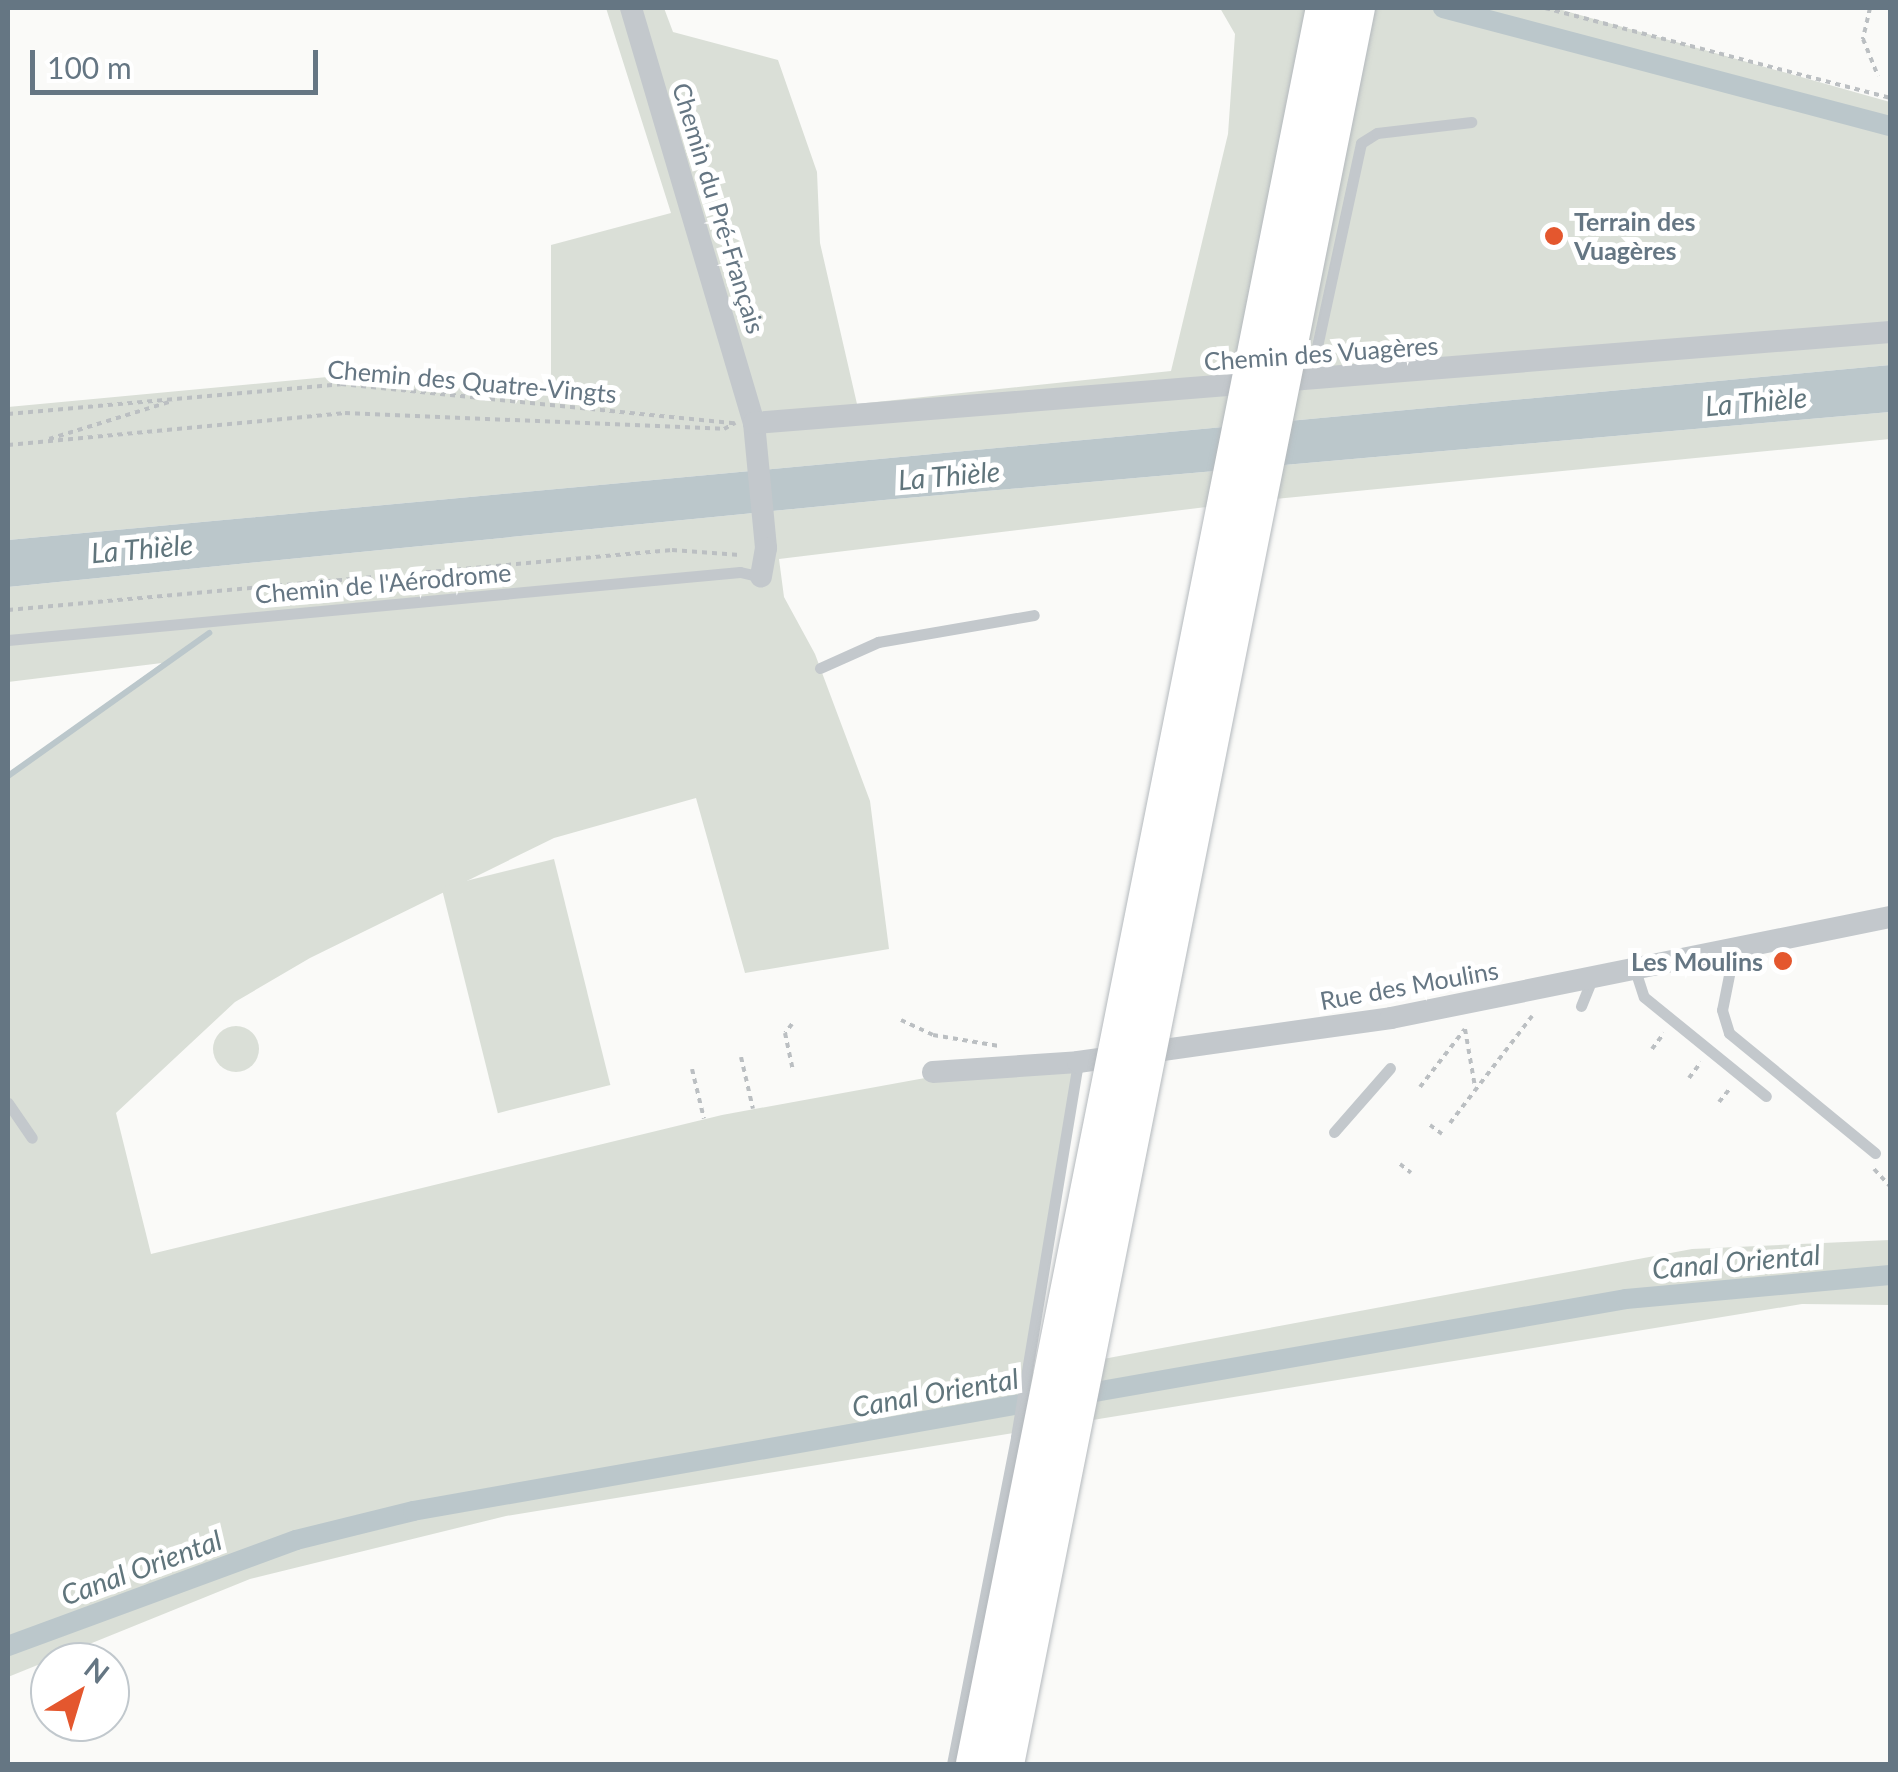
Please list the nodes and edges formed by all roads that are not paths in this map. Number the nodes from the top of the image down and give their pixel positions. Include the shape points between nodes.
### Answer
1 (631, 8) edge
2 (1326, 8) edge
3 (1355, 8) edge
4 (1471, 122) dead end
5 (1890, 332) edge
6 (1310, 382) junction
7 (749, 428) junction
8 (764, 560) joint
9 (1034, 615) dead end
10 (8, 640) edge
11 (820, 668) dead end
12 (1890, 917) edge
13 (1734, 950) junction
14 (1635, 970) junction
15 (1592, 979) junction
16 (1581, 1006) dead end
17 (1078, 1062) junction
18 (1390, 1068) dead end
19 (933, 1072) dead end
20 (1766, 1096) dead end
21 (8, 1104) edge
22 (1334, 1132) dead end
23 (32, 1138) dead end
24 (1875, 1153) road end
25 (952, 1764) edge
26 (976, 1764) edge
27 (1004, 1764) edge

1 - 7 street, Chemin du Pré-Français
2 - 26 highway, bridge
3 - 27 highway, bridge
4 - 6 lane via 1377,133 1361,143
5 - 6 street, Chemin des Vuagères
6 - 7 street, Chemin des Vuagères
7 - 8 street, Chemin du Pré-Français
8 - 10 lane, Chemin de l'Aérodrome via 740,572
9 - 11 lane via 878,642
12 - 13 street, Rue des Moulins
13 - 14 street, Rue des Moulins
13 - 24 lane via 1722,1010 1729,1033
14 - 15 street, Rue des Moulins
14 - 20 lane via 1644,997
15 - 16 lane
15 - 17 street, Rue des Moulins via 1392,1018
17 - 19 street, Rue des Moulins
17 - 25 lane via 1016,1437
18 - 22 lane
21 - 23 lane

